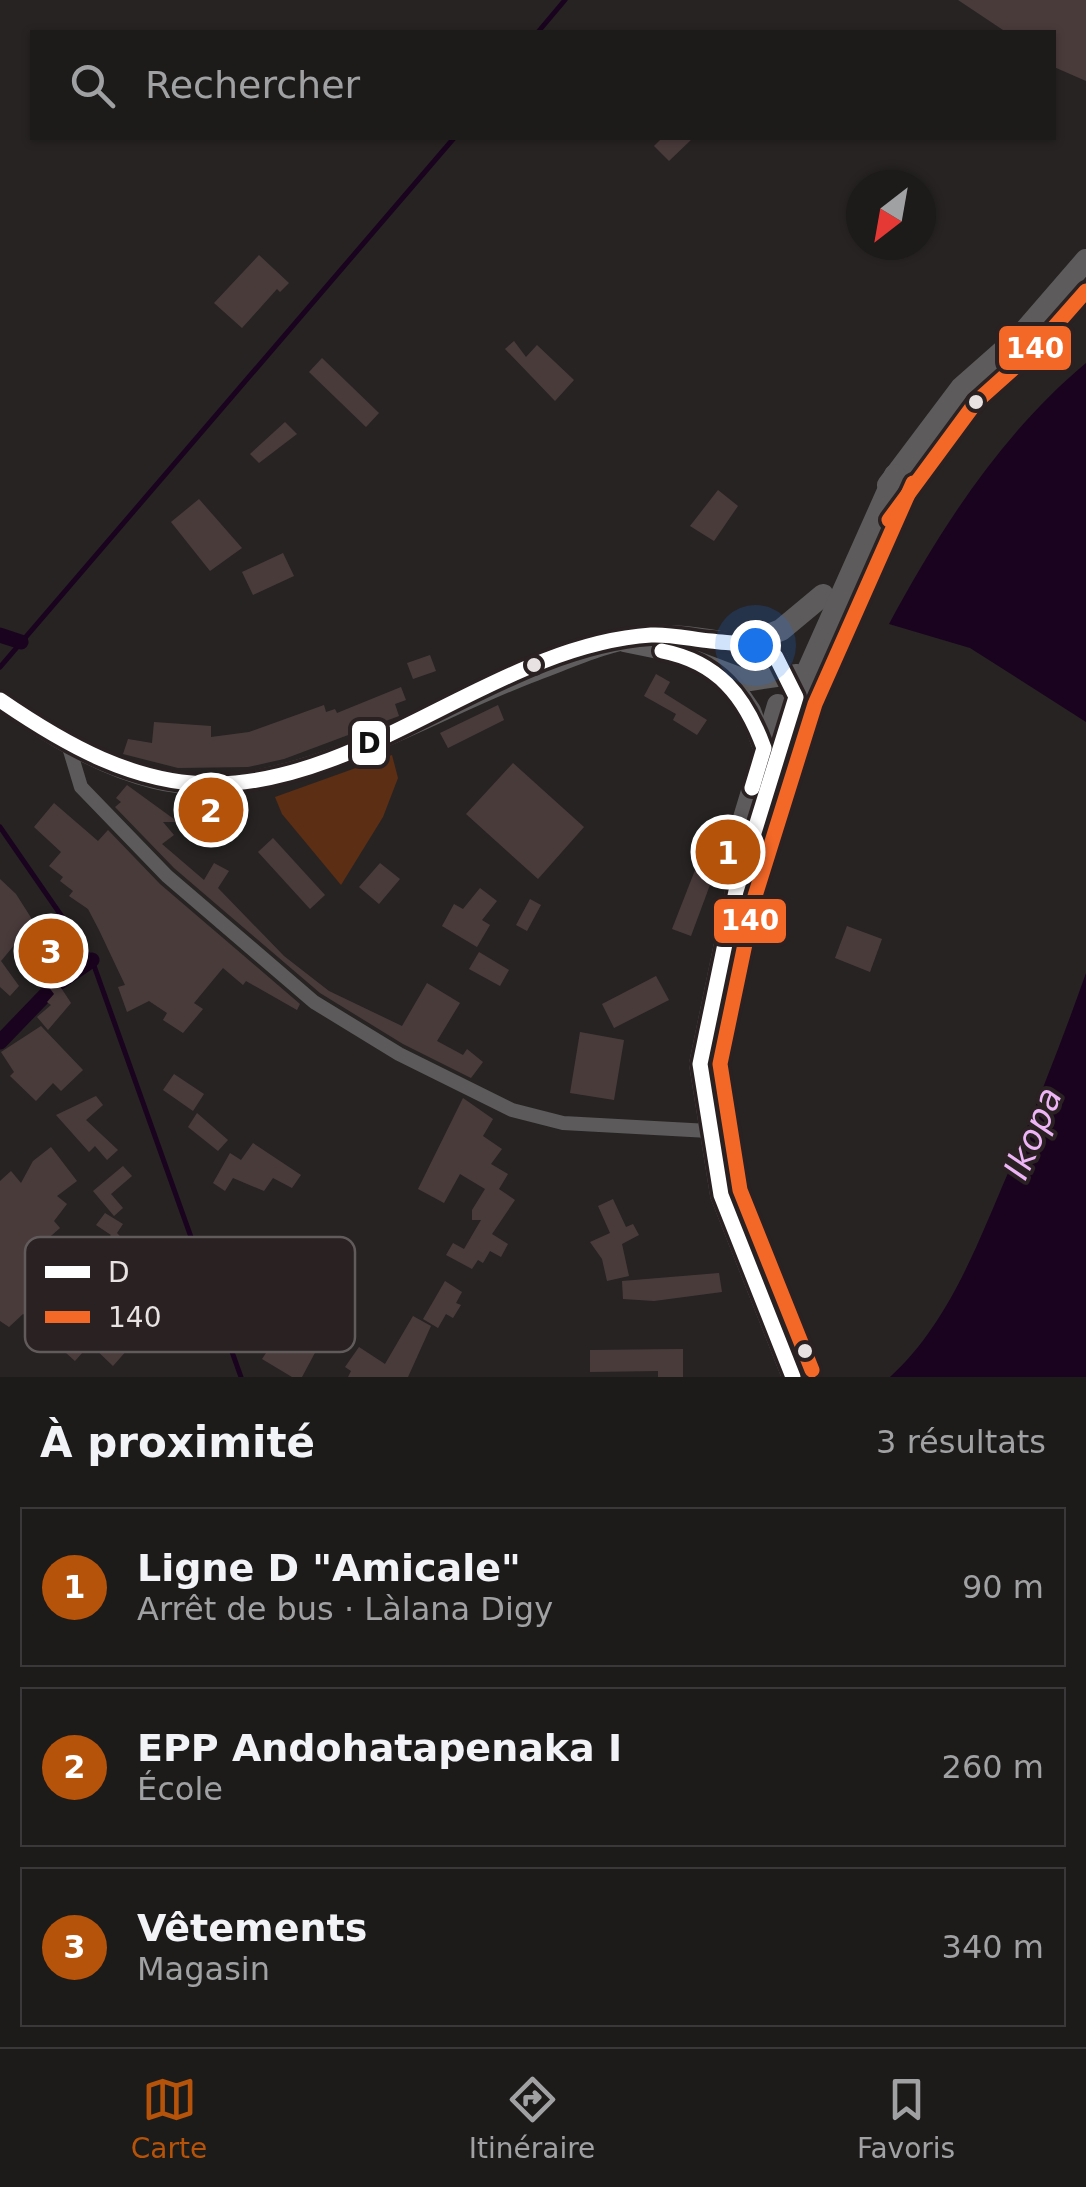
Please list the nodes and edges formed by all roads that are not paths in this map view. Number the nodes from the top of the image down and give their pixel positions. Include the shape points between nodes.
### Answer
1 (1086, 260) edge
2 (895, 475) junction
3 (823, 595) junction
4 (622, 642) junction
5 (742, 644) junction
6 (726, 676) junction
7 (796, 682) junction
8 (0, 700) edge
9 (68, 744) junction
10 (764, 748) junction
11 (736, 891) junction
12 (708, 1131) junction
13 (793, 1377) edge

1 - 2 main road via 1021,335 960,388
2 - 3 main road
2 - 7 main road
3 - 5 main road via 766,639
3 - 7 main road
4 - 5 street via 646,635
4 - 6 street via 673,652
4 - 9 street via 490,687 270,777 216,784 158,780
5 - 7 street via 778,658
6 - 7 street
6 - 10 main road
7 - 10 main road
7 - 11 main road
8 - 9 street
9 - 12 street via 80,787 167,876 314,1002 399,1054 512,1110 563,1124
10 - 11 main road via 738,838
11 - 12 main road via 700,1064
12 - 13 main road via 721,1195

